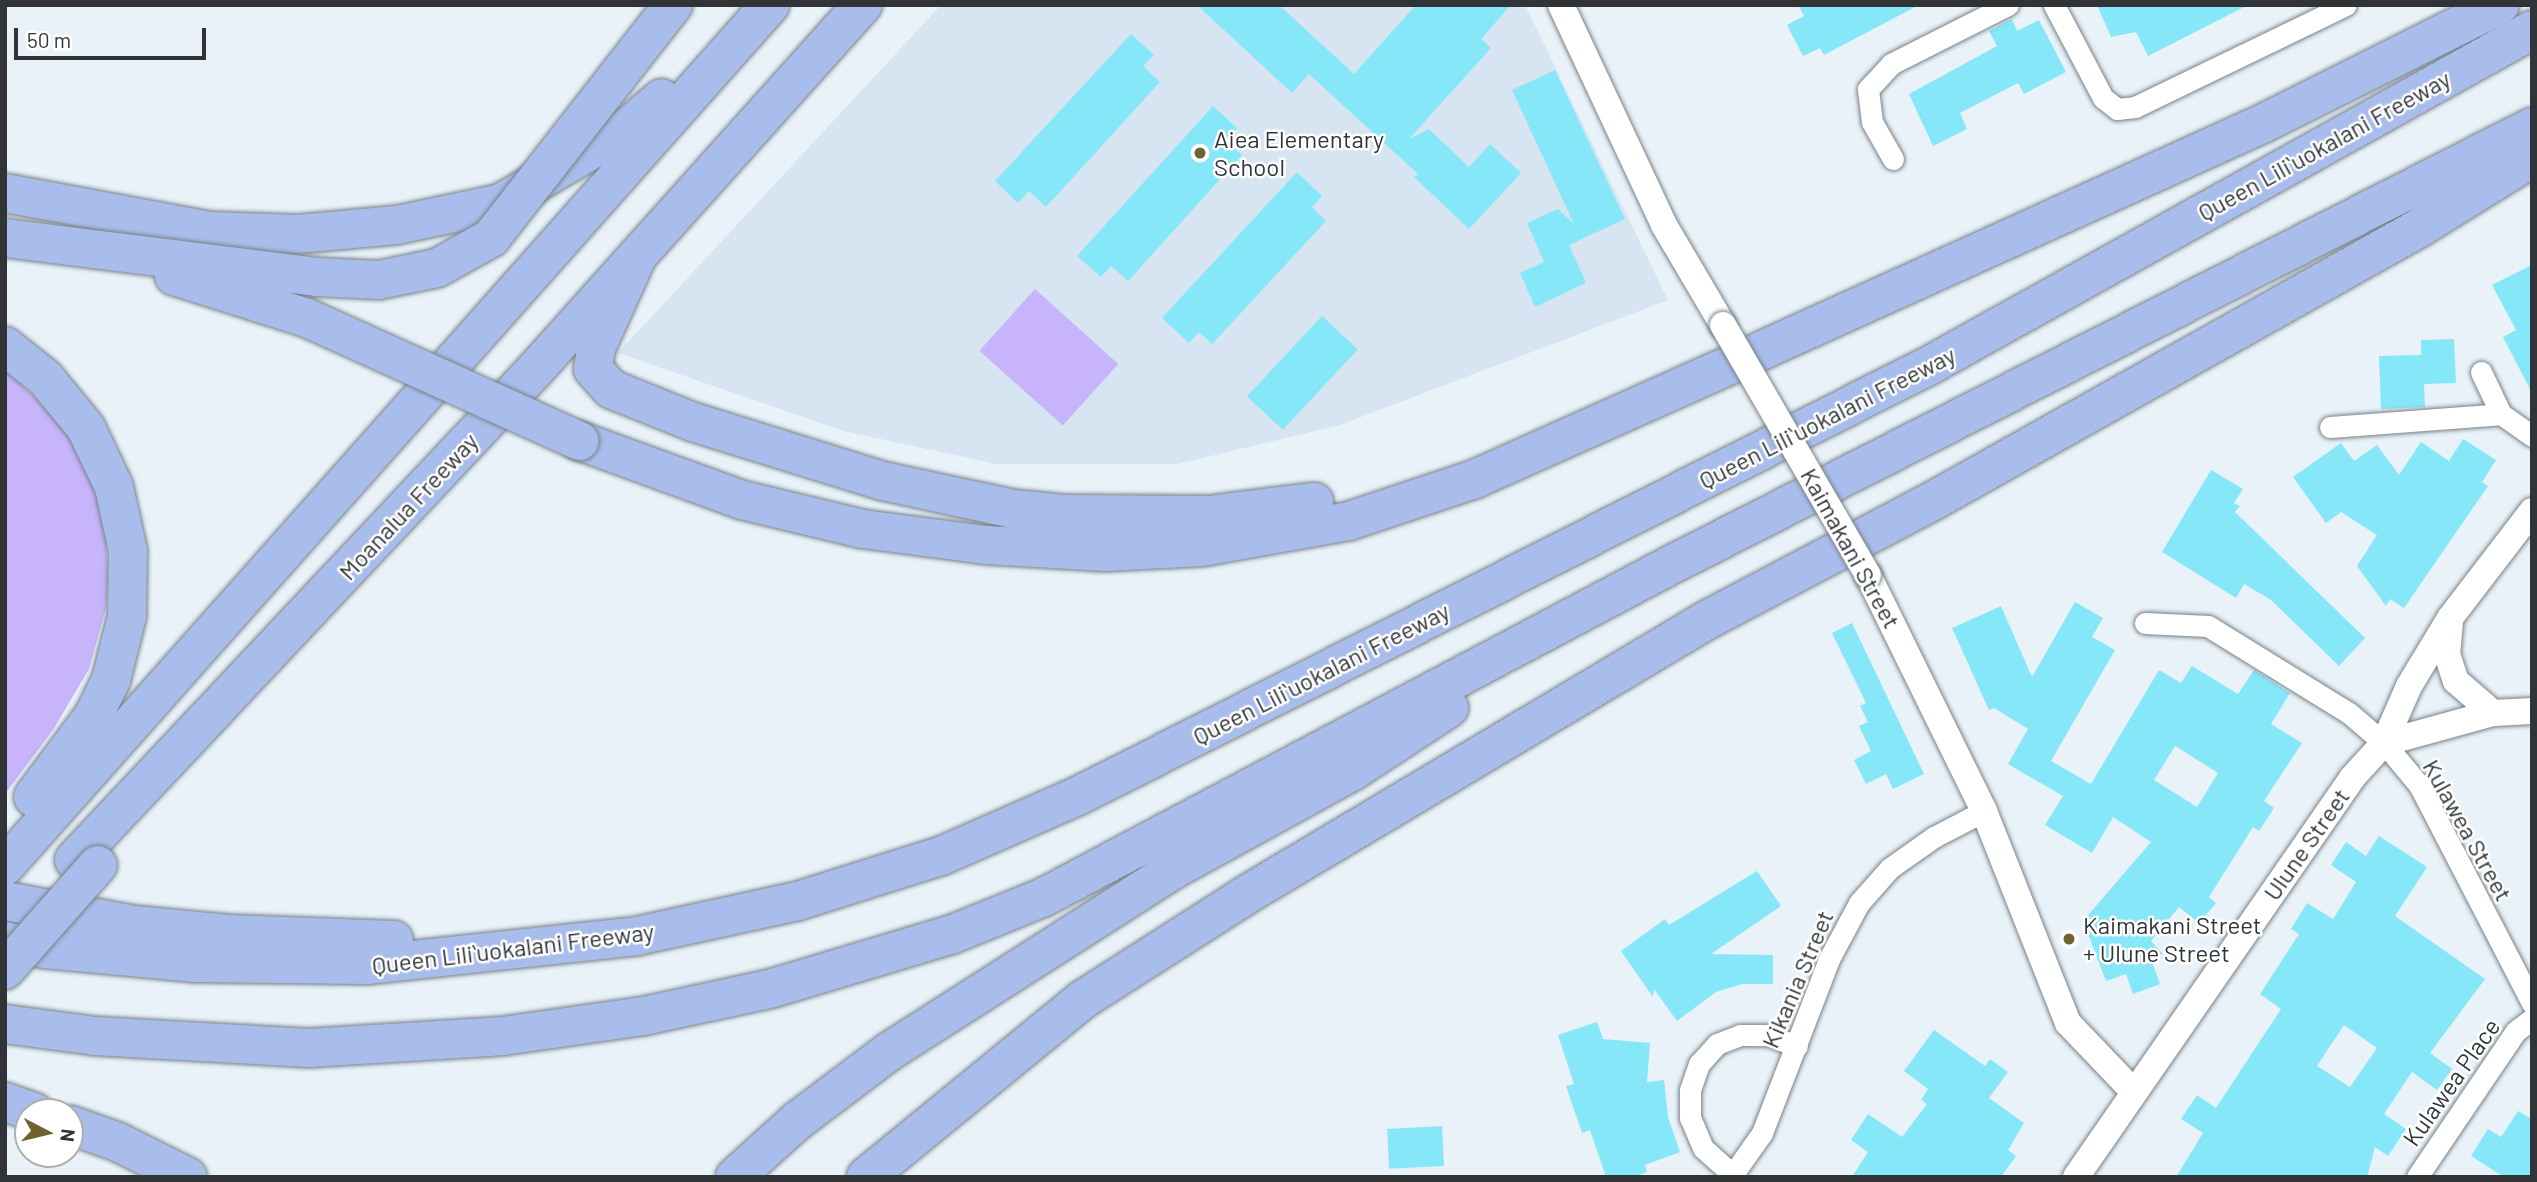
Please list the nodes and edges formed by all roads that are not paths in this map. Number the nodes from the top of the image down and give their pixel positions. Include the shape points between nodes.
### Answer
1 (673, 5) edge
2 (863, 5) edge
3 (876, 5) edge
4 (1561, 5) edge
5 (2008, 5) edge
6 (2054, 5) edge
7 (2346, 5) edge
8 (2500, 5) edge
9 (765, 10) edge
10 (2316, 12) edge
11 (2532, 30) edge
12 (807, 70) junction
13 (2532, 127) edge
14 (2532, 158) edge
15 (1893, 159) dead end
16 (5, 193) edge
17 (5, 239) edge
18 (638, 255) junction
19 (5, 346) edge
20 (1765, 349) junction
21 (2481, 372) dead end
22 (2501, 414) junction
23 (2330, 427) dead end
24 (2532, 436) edge
25 (2532, 511) edge
26 (1667, 567) junction
27 (2451, 618) junction
28 (2146, 623) dead end
29 (2532, 711) edge
30 (2493, 713) junction
31 (2384, 743) junction
32 (1984, 811) junction
33 (8, 850) edge
34 (86, 863) junction
35 (5, 901) edge
36 (5, 940) edge
37 (567, 946) junction
38 (5, 970) edge
39 (2532, 1003) edge
40 (2532, 1019) edge
41 (5, 1024) edge
42 (1797, 1046) junction
43 (2132, 1090) junction
44 (84, 1130) edge
45 (1732, 1176) edge
46 (188, 1177) edge
47 (735, 1177) edge
48 (866, 1177) edge
49 (2076, 1177) edge
50 (2417, 1177) edge

1 - 17 highway, bridge via 491,238 437,268 379,280 317,277
2 - 12 highway
3 - 12 highway
4 - 32 street, Kaimakani Street, bridge via 1664,225 1868,575
5 - 15 street via 1891,64 1868,89 1872,122
6 - 10 street via 2103,98 2117,109 2135,107
7 - 10 street
8 - 20 highway via 2262,124
9 - 16 highway via 622,132 501,203 397,225 298,234 210,231
9 - 33 highway
11 - 37 highway, Queen Liliʻuokalani Freeway via 1932,364 1078,796 941,856 835,890 714,921
12 - 18 highway, Moanalua Freeway
13 - 26 highway
14 - 48 highway via 2419,228 1955,488 1707,620 1246,895 1082,1000
17 - 20 highway, bridge via 153,269 307,318 580,441 742,500 863,529 986,545 1105,552 1202,547 1349,521 1439,492
18 - 20 highway via 593,360 599,379 611,389 693,422 871,478 968,502 1063,514 1209,515 1283,508 1341,496 1405,479 1556,419
18 - 34 highway, Moanalua Freeway
19 - 33 highway via 67,402 102,457 123,519 129,584 121,649 94,715
21 - 22 street
22 - 23 street
22 - 24 street
25 - 27 street, Ulune Street
26 - 41 highway via 1044,897 953,934 774,988 644,1016 410,1044 309,1048 198,1043
26 - 47 highway via 1353,771 1171,871 929,1026 843,1085
27 - 30 street via 2447,654 2456,681
27 - 31 street, Ulune Street via 2409,686
28 - 31 street, Kulawea Street via 2208,626 2349,713
29 - 30 street
30 - 31 street
31 - 39 street, Kulawea Street via 2419,785
31 - 43 street, Ulune Street via 2352,778
32 - 42 street, Kikania Street via 1934,837 1890,868 1859,903 1829,959
32 - 43 street, Kaimakani Street via 2068,1023
34 - 36 highway
34 - 38 highway, bridge
35 - 37 highway via 134,925 229,934
36 - 37 highway, Queen Liliʻuokalani Freeway via 141,959 367,965
40 - 50 street, Kulawea Place via 2516,1031
42 - 45 street, Kikania Street via 1762,1133
42 - 45 street via 1768,1035 1740,1035 1717,1044 1699,1064 1690,1090 1690,1118 1703,1148
43 - 49 street, Ulune Street
44 - 46 highway

